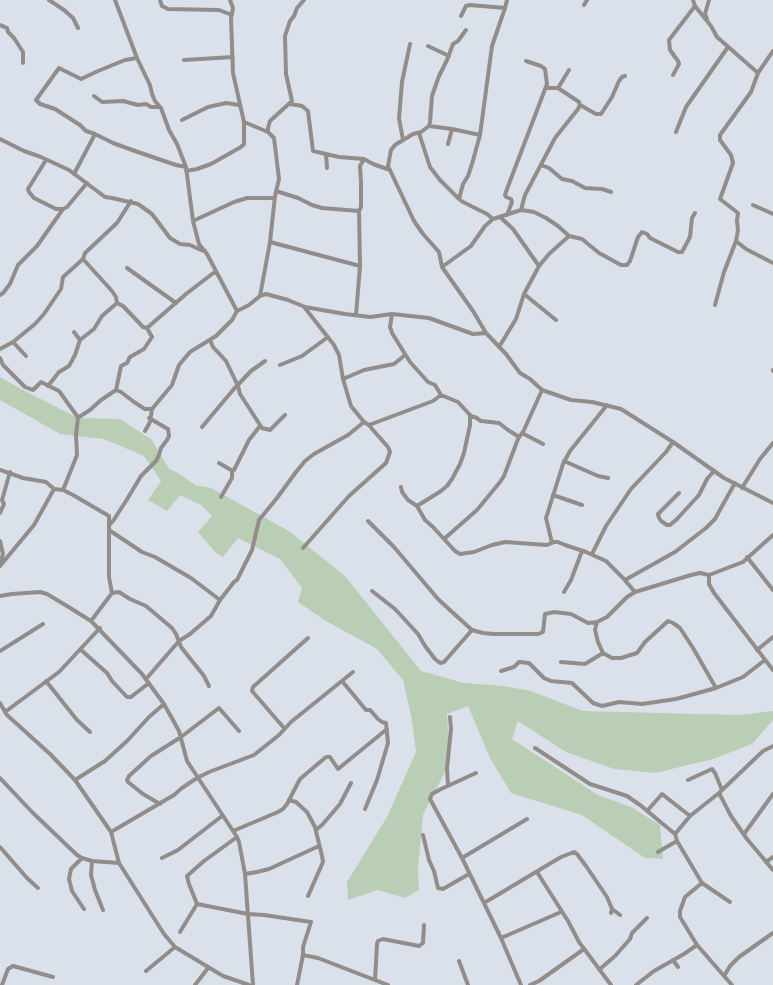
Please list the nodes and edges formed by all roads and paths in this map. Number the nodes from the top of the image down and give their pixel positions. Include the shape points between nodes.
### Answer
1 (49, 0) edge
2 (115, 0) edge
3 (160, 0) edge
4 (230, 0) edge
5 (304, 0) edge
6 (507, 0) edge
7 (587, 0) edge
8 (693, 0) edge
9 (709, 0) edge
10 (584, 5) dead end
11 (695, 6) junction
12 (505, 8) junction
13 (232, 15) junction
14 (461, 16) dead end
15 (707, 20) junction
16 (0, 25) edge
17 (78, 28) dead end
18 (466, 30) dead end
19 (410, 44) dead end
20 (428, 46) dead end
21 (728, 47) junction
22 (773, 51) edge
23 (233, 56) junction
24 (449, 56) junction
25 (137, 58) junction
26 (184, 60) dead end
27 (526, 61) dead end
28 (23, 63) dead end
29 (569, 70) dead end
30 (758, 73) junction
31 (673, 75) dead end
32 (625, 76) dead end
33 (546, 88) junction
34 (558, 88) junction
35 (94, 96) dead end
36 (290, 104) junction
37 (239, 105) junction
38 (580, 105) junction
39 (160, 107) junction
40 (182, 120) dead end
41 (244, 122) junction
42 (429, 126) junction
43 (452, 129) junction
44 (268, 132) junction
45 (676, 132) dead end
46 (419, 133) junction
47 (95, 134) junction
48 (480, 135) junction
49 (0, 139) edge
50 (403, 140) junction
51 (448, 144) dead end
52 (326, 154) junction
53 (364, 159) junction
54 (46, 160) junction
55 (541, 165) junction
56 (328, 168) dead end
57 (186, 169) junction
58 (390, 170) junction
59 (74, 174) junction
60 (87, 183) junction
61 (276, 191) junction
62 (611, 192) dead end
63 (274, 198) junction
64 (459, 199) junction
65 (131, 201) junction
66 (753, 205) dead end
67 (63, 209) junction
68 (521, 210) junction
69 (359, 211) junction
70 (695, 213) dead end
71 (773, 214) edge
72 (507, 215) junction
73 (500, 217) junction
74 (493, 219) junction
75 (193, 221) junction
76 (569, 236) junction
77 (736, 241) junction
78 (270, 242) junction
79 (205, 251) junction
80 (83, 259) junction
81 (773, 264) edge
82 (360, 266) junction
83 (538, 266) junction
84 (442, 267) junction
85 (127, 268) dead end
86 (216, 271) junction
87 (0, 294) edge
88 (524, 294) junction
89 (260, 296) junction
90 (117, 303) junction
91 (176, 303) junction
92 (715, 304) dead end
93 (305, 307) junction
94 (236, 311) junction
95 (392, 314) junction
96 (356, 315) junction
97 (556, 320) dead end
98 (147, 328) junction
99 (74, 332) dead end
100 (486, 333) junction
101 (328, 337) junction
102 (80, 340) junction
103 (210, 340) junction
104 (14, 342) junction
105 (499, 347) junction
106 (0, 349) edge
107 (405, 355) junction
108 (26, 356) dead end
109 (0, 358) edge
110 (265, 361) dead end
111 (280, 365) dead end
112 (343, 379) junction
113 (48, 386) junction
114 (238, 386) junction
115 (116, 390) junction
116 (542, 390) junction
117 (441, 395) junction
118 (607, 405) junction
119 (152, 409) junction
120 (285, 415) dead end
121 (470, 415) junction
122 (78, 417) junction
123 (150, 418) junction
124 (364, 422) junction
125 (369, 425) junction
126 (260, 426) junction
127 (202, 427) dead end
128 (145, 431) dead end
129 (521, 435) junction
130 (673, 442) junction
131 (773, 443) edge
132 (543, 444) dead end
133 (564, 461) junction
134 (219, 463) dead end
135 (0, 470) edge
136 (232, 470) junction
137 (10, 472) junction
138 (714, 472) junction
139 (608, 478) dead end
140 (735, 483) junction
141 (401, 487) dead end
142 (742, 488) junction
143 (54, 489) junction
144 (63, 490) junction
145 (679, 493) dead end
146 (553, 495) junction
147 (221, 497) dead end
148 (773, 503) edge
149 (582, 505) dead end
150 (417, 506) junction
151 (0, 513) edge
152 (368, 521) dead end
153 (110, 524) junction
154 (109, 530) junction
155 (773, 535) edge
156 (444, 539) junction
157 (0, 541) edge
158 (552, 543) junction
159 (303, 548) dead end
160 (582, 550) junction
161 (592, 554) junction
162 (747, 557) junction
163 (0, 565) edge
164 (709, 575) junction
165 (625, 580) junction
166 (372, 590) dead end
167 (773, 590) edge
168 (564, 592) dead end
169 (635, 592) junction
170 (112, 593) junction
171 (0, 596) edge
172 (220, 600) junction
173 (91, 621) junction
174 (597, 622) junction
175 (43, 624) dead end
176 (100, 628) junction
177 (472, 630) junction
178 (773, 637) edge
179 (308, 638) dead end
180 (179, 641) junction
181 (80, 649) junction
182 (757, 650) junction
183 (0, 651) edge
184 (603, 653) junction
185 (765, 660) junction
186 (561, 662) dead end
187 (500, 670) dead end
188 (773, 670) edge
189 (353, 672) dead end
190 (146, 679) junction
191 (46, 681) junction
192 (342, 681) junction
193 (149, 683) junction
194 (209, 686) dead end
195 (716, 688) junction
196 (0, 703) edge
197 (164, 704) junction
198 (5, 712) junction
199 (450, 717) dead end
200 (284, 728) junction
201 (387, 729) junction
202 (239, 731) dead end
203 (90, 732) dead end
204 (181, 737) junction
205 (773, 746) edge
206 (535, 748) dead end
207 (476, 773) dead end
208 (0, 778) edge
209 (197, 778) junction
210 (75, 780) junction
211 (688, 780) dead end
212 (351, 783) dead end
213 (448, 786) junction
214 (721, 792) junction
215 (773, 794) edge
216 (289, 800) junction
217 (160, 804) junction
218 (365, 809) dead end
219 (647, 811) junction
220 (222, 816) junction
221 (690, 816) junction
222 (527, 819) dead end
223 (316, 830) junction
224 (233, 831) junction
225 (111, 832) junction
226 (675, 834) junction
227 (744, 834) junction
228 (423, 835) dead end
229 (237, 837) junction
230 (677, 841) junction
231 (319, 846) junction
232 (0, 847) edge
233 (658, 852) dead end
234 (773, 857) edge
235 (82, 858) junction
236 (162, 858) dead end
237 (462, 858) junction
238 (92, 861) junction
239 (766, 862) junction
240 (119, 863) junction
241 (773, 870) edge
242 (537, 872) junction
243 (245, 874) junction
244 (469, 874) junction
245 (702, 883) junction
246 (38, 888) dead end
247 (308, 896) dead end
248 (730, 902) dead end
249 (484, 903) junction
250 (197, 904) junction
251 (84, 909) dead end
252 (103, 910) dead end
253 (561, 912) junction
254 (248, 914) junction
255 (620, 915) dead end
256 (647, 918) dead end
257 (424, 925) dead end
258 (180, 932) dead end
259 (773, 933) edge
260 (501, 938) junction
261 (697, 945) junction
262 (175, 947) junction
263 (584, 949) junction
264 (303, 954) junction
265 (673, 960) junction
266 (459, 961) dead end
267 (678, 967) dead end
268 (208, 968) junction
269 (600, 969) junction
270 (146, 971) dead end
271 (724, 976) junction
272 (53, 977) dead end
273 (375, 980) junction
274 (539, 981) junction
275 (730, 984) edge
276 (2, 985) edge
277 (196, 985) edge
278 (247, 985) edge
279 (254, 985) edge
280 (297, 985) edge
281 (388, 985) edge
282 (468, 985) edge
283 (521, 985) edge
284 (530, 985) edge
285 (543, 985) edge
286 (611, 985) edge
287 (636, 985) edge

1 - 17 street via 73,18
2 - 25 street
3 - 13 street via 162,6 168,9 219,10
4 - 13 street
5 - 36 street via 290,21 285,36 286,74 292,101
6 - 12 street
7 - 10 street
8 - 11 street
9 - 15 street via 705,14
11 - 15 street
11 - 31 street via 669,40 670,50 679,64
12 - 14 street via 470,5 466,6
12 - 48 street via 492,46
13 - 23 street
15 - 21 street via 717,37
16 - 28 street via 7,28 23,52
18 - 24 street via 453,44
19 - 50 street via 402,82 399,118
20 - 24 street
21 - 30 street
21 - 45 street via 686,107
22 - 30 street
23 - 26 street
23 - 37 street
24 - 42 street via 432,96
25 - 39 street
25 - 47 street via 125,60 81,79 59,68 36,100
27 - 33 street via 545,69
29 - 34 street
30 - 77 street via 751,92 720,135 720,140 731,155 733,163 720,198 738,213
32 - 38 street via 619,81 601,114
33 - 34 street
33 - 72 street via 505,195 512,202
34 - 38 street
35 - 39 street via 102,102 123,101
36 - 44 street via 270,121
36 - 52 street via 302,106 308,111 312,151
37 - 40 street via 226,103 208,107
37 - 41 street
38 - 55 street via 555,138
39 - 57 street
41 - 44 street
41 - 57 street via 244,144 241,147 210,164 197,169
42 - 43 street
42 - 46 street
43 - 48 street
43 - 51 street
44 - 61 street via 274,138 276,152 279,179
46 - 50 street
46 - 64 street via 430,167
47 - 57 street via 135,152
47 - 59 street
48 - 64 street
49 - 54 street
50 - 58 street via 392,150 388,166
52 - 53 street
52 - 56 street
53 - 58 street
53 - 69 street via 360,166
54 - 59 street
54 - 67 street via 30,184 29,192 34,198 56,209
55 - 62 street via 562,179 585,188
55 - 68 street via 525,196
57 - 75 street
58 - 84 street via 414,221 439,252
59 - 60 street
60 - 65 street via 105,197
60 - 67 street
61 - 63 street
61 - 69 street via 322,208
63 - 75 street via 247,198
63 - 78 street
64 - 74 street
65 - 79 street via 152,214 170,238 180,244
65 - 80 street via 116,223 85,253
66 - 71 street
67 - 87 street via 37,246 18,265 10,284
68 - 72 street
68 - 76 street via 534,212 546,218
69 - 82 street
70 - 76 street via 690,237 682,252 642,232 627,265 621,265 599,253 582,239
72 - 73 street
73 - 74 street
73 - 83 street via 513,229
74 - 84 street via 471,246
75 - 79 street via 199,244
76 - 83 street
77 - 81 street
77 - 92 street
78 - 82 street
78 - 89 street
79 - 86 street
80 - 90 street via 112,291
80 - 104 street via 63,277 61,289 44,314
82 - 96 street
83 - 88 street
84 - 100 street
85 - 91 street
86 - 91 street
86 - 94 street
88 - 97 street
88 - 105 street via 516,319
89 - 93 street via 276,296
89 - 94 street
90 - 98 street
90 - 102 street via 102,316 94,329
91 - 98 street
93 - 96 street
93 - 101 street
94 - 103 street via 223,331
95 - 96 street via 370,317
95 - 100 street via 429,318 473,334
95 - 107 street via 392,334
98 - 115 street via 152,337 144,349 121,366
99 - 102 street
100 - 105 street
101 - 111 street via 302,356
101 - 112 street via 339,355
102 - 113 street via 69,366 59,372
103 - 114 street via 212,347 226,361
103 - 119 street via 194,349 182,362 172,386
104 - 106 street
104 - 108 street
105 - 116 street via 520,373
107 - 112 street via 394,364 364,370
107 - 117 street via 428,382 435,385
109 - 113 street via 25,387 33,390 41,382
110 - 114 street via 251,371
112 - 124 street via 351,406
113 - 122 street via 59,391
114 - 126 street via 240,394
114 - 127 street
115 - 119 street via 145,409
115 - 122 street
116 - 118 street via 571,400
116 - 129 street
117 - 121 street via 458,402
117 - 125 street via 433,401
118 - 130 street via 621,409
118 - 133 street
119 - 123 street
120 - 126 street via 270,430
121 - 129 street via 481,421 499,423
121 - 150 street via 464,453 452,479 442,491
122 - 144 street via 77,454
123 - 128 street
123 - 153 street via 168,429 169,436 156,461 141,476
124 - 125 street
124 - 172 street via 348,435 314,454 296,472 259,520 252,550 237,580
125 - 159 street via 390,452 386,463 349,496
126 - 136 street
129 - 132 street
129 - 156 street via 500,482 477,510
130 - 138 street
130 - 161 street via 631,489 606,526
131 - 142 street
133 - 139 street
133 - 146 street
134 - 136 street
135 - 137 street
136 - 147 street via 232,478
137 - 143 street via 23,478 46,482
137 - 151 street
138 - 140 street
138 - 145 street via 707,479 699,495 677,519 667,525 658,518 658,514
140 - 142 street
140 - 165 street via 715,519 706,528 675,552
141 - 150 street via 408,500
142 - 148 street
143 - 144 street
143 - 163 street via 34,525
144 - 153 street via 109,516
146 - 149 street
146 - 158 street via 546,518
150 - 156 street via 425,520
152 - 177 street via 438,599
153 - 154 street
154 - 170 street via 109,577
154 - 172 street via 142,552 156,557 191,578
155 - 162 street
156 - 158 street via 455,551 464,554 505,542 547,545
157 - 163 street via 3,554
158 - 160 street via 558,542
160 - 161 street
160 - 168 street
161 - 165 street via 606,561
162 - 164 street via 743,562
162 - 167 street
164 - 169 street via 700,573
164 - 182 street via 709,584 714,592
165 - 169 street
166 - 177 street via 395,609 440,663 444,662
169 - 174 street via 607,618
170 - 173 street
170 - 180 street via 119,592 146,606 172,628
171 - 173 street via 40,592
172 - 180 street via 210,616
173 - 176 street
174 - 177 street via 588,623 571,614 554,612 545,614 543,632 538,634 494,634
174 - 184 street via 595,630
175 - 183 street
176 - 181 street
176 - 190 street
178 - 182 street
179 - 200 street via 252,690
180 - 190 street
180 - 194 street
181 - 191 street via 59,672
181 - 193 street via 107,673 127,697 131,697
182 - 185 street
184 - 186 street via 584,664
184 - 195 street via 612,658 632,656 668,621 680,628
185 - 188 street
185 - 195 street via 731,683
187 - 195 street via 519,662 529,662 544,678 572,683 593,702 602,706 619,702 642,704 676,699
189 - 192 street
190 - 193 street
191 - 198 street
191 - 203 street via 77,720
192 - 200 street
192 - 201 street via 366,710 370,710 386,723
193 - 197 street
196 - 198 street
197 - 204 street
197 - 210 street via 105,761
198 - 210 street
199 - 213 street
200 - 209 street via 254,755
201 - 216 street via 338,769 330,757 326,757 300,779
201 - 218 street via 388,743
202 - 204 street via 219,708
204 - 209 street via 185,758
204 - 217 street via 151,756 127,780
205 - 214 street via 764,751
206 - 219 street via 590,784 627,796
207 - 213 street
208 - 235 street via 39,819
209 - 217 street
209 - 220 street
210 - 225 street
211 - 214 street via 712,769
212 - 223 street via 340,804
213 - 237 street via 432,794 430,799
214 - 221 street
214 - 227 street via 731,816
215 - 227 street
216 - 223 street via 296,802 307,812
216 - 224 street via 278,812
217 - 225 street
219 - 221 street via 662,794
219 - 226 street
220 - 224 street
220 - 236 street via 178,850
221 - 226 street
222 - 237 street
223 - 231 street
224 - 229 street
225 - 240 street
226 - 230 street
227 - 239 street
228 - 244 street via 438,888 443,889
229 - 243 street
229 - 250 street via 187,876
230 - 233 street
230 - 245 street
231 - 243 street via 269,869
231 - 247 street via 323,862
232 - 246 street
234 - 239 street
235 - 238 street
235 - 251 street via 71,869 69,879 72,891
237 - 244 street
238 - 240 street
238 - 252 street via 91,875
239 - 241 street
240 - 262 street
242 - 249 street
242 - 253 street
242 - 255 street via 561,857 576,853 603,891 612,911
243 - 254 street
244 - 249 street
245 - 248 street
245 - 261 street via 685,897 680,911 682,921
249 - 260 street
250 - 254 street
250 - 258 street
253 - 260 street
253 - 263 street
254 - 264 street via 311,922
254 - 279 street
256 - 269 street via 615,956
257 - 273 street via 423,943 419,946 383,939 378,941
259 - 271 street via 739,957
260 - 283 street
261 - 265 street
261 - 271 street
262 - 268 street
262 - 270 street
263 - 269 street
263 - 274 street
264 - 273 street
264 - 280 street
265 - 267 street
265 - 287 street
266 - 282 street
268 - 277 street
268 - 278 street
269 - 286 street
271 - 275 street
272 - 276 street via 13,966 8,969
273 - 281 street
274 - 284 street
274 - 285 street

